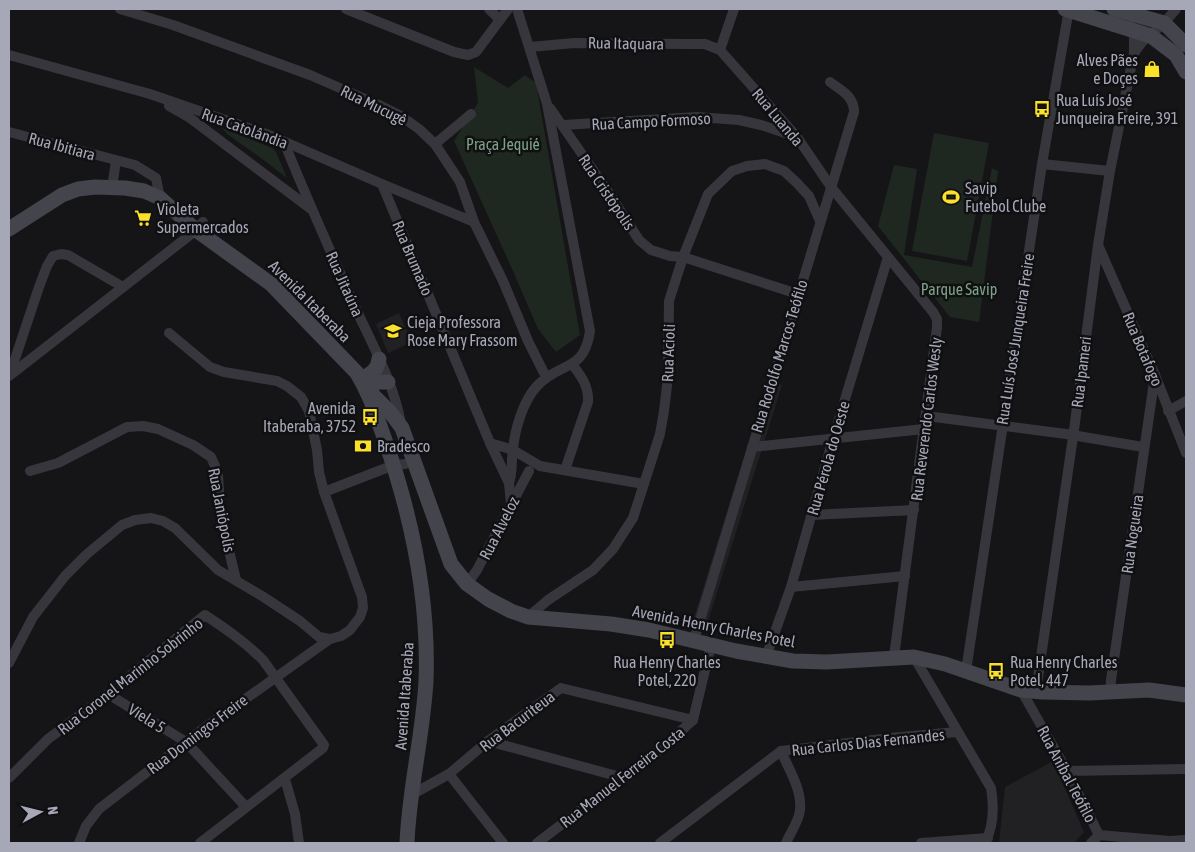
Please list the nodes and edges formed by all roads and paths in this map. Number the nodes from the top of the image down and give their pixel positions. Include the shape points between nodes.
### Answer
1 (120, 9) edge
2 (346, 9) edge
3 (488, 9) edge
4 (508, 9) edge
5 (517, 9) edge
6 (734, 9) edge
7 (1068, 9) edge
8 (1176, 9) edge
9 (1120, 10) edge
10 (500, 20) junction
11 (1164, 23) junction
12 (1131, 29) junction
13 (1151, 36) junction
14 (1186, 45) edge
15 (530, 47) junction
16 (720, 50) junction
17 (1134, 53) junction
18 (9, 55) edge
19 (1186, 72) edge
20 (830, 82) dead end
21 (150, 94) junction
22 (547, 104) junction
23 (471, 114) dead end
24 (563, 125) junction
25 (9, 132) edge
26 (797, 137) junction
27 (284, 142) junction
28 (435, 144) junction
29 (116, 161) junction
30 (1042, 164) junction
31 (1110, 171) junction
32 (382, 184) junction
33 (112, 187) junction
34 (831, 187) junction
35 (160, 198) junction
36 (312, 210) junction
37 (820, 221) junction
38 (474, 222) junction
39 (199, 226) junction
40 (9, 229) edge
41 (1098, 245) junction
42 (683, 257) junction
43 (888, 257) junction
44 (123, 287) junction
45 (798, 294) junction
46 (169, 333) dead end
47 (379, 359) junction
48 (572, 364) junction
49 (9, 375) edge
50 (1154, 375) junction
51 (546, 377) junction
52 (388, 382) junction
53 (364, 384) junction
54 (1186, 400) edge
55 (1168, 411) junction
56 (926, 416) junction
57 (1002, 426) junction
58 (402, 428) junction
59 (924, 429) junction
60 (1073, 436) junction
61 (833, 439) junction
62 (490, 443) junction
63 (752, 447) junction
64 (1143, 447) junction
65 (513, 450) junction
66 (1186, 453) edge
67 (405, 466) junction
68 (540, 466) junction
69 (565, 470) junction
70 (30, 471) dead end
71 (529, 471) junction
72 (510, 483) junction
73 (644, 484) junction
74 (416, 490) junction
75 (324, 492) junction
76 (512, 504) junction
77 (914, 510) junction
78 (432, 514) junction
79 (811, 515) junction
80 (411, 522) junction
81 (905, 576) junction
82 (236, 580) junction
83 (467, 584) junction
84 (791, 587) junction
85 (528, 617) junction
86 (330, 639) junction
87 (694, 640) junction
88 (712, 645) junction
89 (766, 657) junction
90 (894, 657) junction
91 (914, 657) junction
92 (9, 662) edge
93 (966, 671) junction
94 (275, 676) junction
95 (1028, 690) junction
96 (1110, 692) junction
97 (108, 694) junction
98 (1186, 695) edge
99 (693, 720) junction
100 (958, 732) junction
101 (488, 741) junction
102 (186, 742) junction
103 (781, 751) junction
104 (1186, 769) edge
105 (1067, 771) junction
106 (449, 774) junction
107 (9, 778) edge
108 (624, 778) junction
109 (285, 779) junction
110 (411, 794) junction
111 (246, 807) junction
112 (1095, 839) edge
113 (1186, 840) edge
114 (986, 841) edge
115 (79, 843) edge
116 (200, 843) edge
117 (300, 843) edge
118 (407, 843) edge
119 (502, 843) edge
120 (537, 843) edge
121 (660, 843) edge
122 (786, 843) edge
123 (921, 843) edge

1 - 28 street, Rua Mucugê via 310,75 401,116
2 - 10 street via 468,56 476,52
3 - 10 street
4 - 10 street
5 - 15 street
6 - 16 street
7 - 12 main road
7 - 30 street, Rua Luís José Junqueira Freire
8 - 11 street
9 - 11 main road
9 - 12 street, Rua Ipameri
11 - 13 street
11 - 14 main road
12 - 13 main road
12 - 17 street, Rua Ipameri
13 - 17 street
13 - 19 main road via 1176,55
15 - 16 street, Rua Itaquara via 574,43 705,44
15 - 22 street
16 - 26 street, Rua Luanda
17 - 31 street, Rua Ipameri
18 - 21 street, Rua Catolândia
20 - 34 street, Rua Rodolfo Marcos Teófilo via 850,96 854,109
21 - 27 street, Rua Catolândia
21 - 36 street via 190,118
22 - 24 street, Rua Cristópolis
22 - 48 street via 590,331 582,356
23 - 28 street
24 - 26 street, Rua Campo Formoso via 698,117 739,120
24 - 42 street, Rua Cristópolis via 639,240 651,250
25 - 29 street, Rua Ibitiara
26 - 34 street, Rua Luanda
27 - 32 street, Rua Catolândia
27 - 36 street, Rua Jitaúna
28 - 38 street, Rua Mucugê via 460,182
29 - 33 street, Rua Ibitiara
29 - 35 street, Rua Ibitiara via 135,166 156,178
30 - 31 street
30 - 57 street, Rua Luís José Junqueira Freire
31 - 41 street, Rua Ipameri
32 - 38 street, Rua Catolândia
32 - 62 street, Rua Brumado
33 - 35 main road, Avenida Itaberaba via 144,191
33 - 40 main road, Avenida Itaberaba via 78,189 62,195
34 - 37 street, Rua Rodolfo Marcos Teófilo
34 - 43 street, Rua Reverendo Carlos Wesly
35 - 39 main road, Avenida Itaberaba
36 - 47 street, Rua Jitaúna
37 - 42 street, Rua Acioli via 809,196 784,171 765,164 747,166 732,171 708,194
37 - 45 street, Rua Rodolfo Marcos Teófilo
38 - 51 street, Rua Mucugê
39 - 44 street
39 - 53 main road, Avenida Itaberaba via 228,254 271,284
41 - 50 street, Rua Botafogo
41 - 60 street, Rua Ipameri
42 - 45 street, Rua Cristópolis
42 - 73 street, Rua Acioli via 670,300 664,411
43 - 56 street, Rua Reverendo Carlos Wesly via 937,319
43 - 61 street, Rua Pérola do Oeste
44 - 49 street
44 - 49 street via 68,255 53,256
45 - 63 street, Rua Rodolfo Marcos Teófilo
46 - 75 street, Rua Domingos Freire via 210,367 277,381 300,397 309,411
47 - 52 street, Rua Jitaúna
47 - 53 main road
48 - 51 street
48 - 69 street via 589,393
50 - 55 street, Rua Botafogo
50 - 64 street, Rua Nogueira
51 - 65 street, Rua Alveloz via 528,398
52 - 53 main road
52 - 58 street, Rua Jitaúna
53 - 58 main road, Avenida Itaberaba
53 - 67 main road, Avenida Itaberaba
54 - 55 street
55 - 66 street, Rua Botafogo
56 - 57 street
56 - 59 street, Rua Reverendo Carlos Wesly
57 - 60 street
57 - 93 street, Rua Luís José Junqueira Freire
58 - 67 main road, Avenida Itaberaba
59 - 61 street
59 - 77 street, Rua Reverendo Carlos Wesly
60 - 64 street
60 - 95 street, Rua Ipameri
61 - 63 street
61 - 79 street, Rua Pérola do Oeste
62 - 65 street
62 - 72 street, Rua Brumado
63 - 87 street, Rua Rodolfo Marcos Teófilo
64 - 96 street, Rua Nogueira
65 - 68 street
65 - 72 street, Rua Alveloz
67 - 74 main road, Avenida Henry Charles Potel
67 - 75 street
67 - 78 main road, Avenida Henry Charles Potel
67 - 80 main road, Avenida Itaberaba
68 - 69 street
68 - 71 street, Rua Alveloz
69 - 73 street
70 - 82 street, Rua Janiópolis via 58,464 128,427 158,429 193,445 211,458 217,471 221,517
71 - 72 street, Rua Alveloz
71 - 76 street, Rua Alveloz
72 - 76 street, Rua Brumado
73 - 85 street, Rua Acioli via 632,518 613,550 593,570
74 - 78 main road, Avenida Henry Charles Potel
74 - 80 main road, Avenida Itaberaba
75 - 86 street, Rua Domingos Freire via 362,597 360,617 350,630
76 - 83 street, Rua Alveloz
77 - 79 street
77 - 81 street, Rua Reverendo Carlos Wesly
78 - 83 main road, Avenida Henry Charles Potel via 451,564
79 - 84 street, Rua Pérola do Oeste
80 - 110 main road, Avenida Itaberaba via 422,586 426,649 423,712
81 - 84 street
81 - 90 street, Rua Reverendo Carlos Wesly
82 - 86 street via 319,637
82 - 92 street via 218,570 175,528 151,518 135,520 122,525 65,576 33,617
83 - 85 main road, Avenida Henry Charles Potel via 503,607
84 - 89 street, Rua Pérola do Oeste
85 - 87 main road, Avenida Henry Charles Potel via 611,624
86 - 94 street, Rua Domingos Freire
87 - 88 main road, Avenida Henry Charles Potel
88 - 89 main road, Avenida Henry Charles Potel
88 - 99 street, Rua Manuel Ferreira Costa
89 - 90 main road, Avenida Henry Charles Potel via 809,662
90 - 91 main road, Avenida Henry Charles Potel
91 - 93 main road, Avenida Henry Charles Potel
91 - 100 street
93 - 95 main road, Avenida Henry Charles Potel
94 - 97 street, Rua Coronel Marinho Sobrinho via 251,648 205,615
94 - 102 street, Rua Domingos Freire
94 - 109 street via 324,745
95 - 96 main road, Avenida Henry Charles Potel
95 - 105 street, Rua Aníbal Teófilo
96 - 98 main road, Avenida Henry Charles Potel via 1148,690
97 - 102 street, Viela 5
97 - 107 street, Rua Coronel Marinho Sobrinho via 48,739
99 - 101 street, Rua Bacuriteua via 561,688
99 - 108 street, Rua Manuel Ferreira Costa
100 - 103 street, Rua Carlos Dias Fernandes
100 - 114 street via 990,788 992,819
101 - 106 street, Rua Bacuriteua
101 - 108 street
102 - 111 street, Viela 5
102 - 115 street, Rua Domingos Freire via 99,808
103 - 121 street, Rua Carlos Dias Fernandes
103 - 122 street via 800,798 800,813
104 - 105 street
105 - 112 street, Rua Aníbal Teófilo
106 - 110 street, Rua Bacuriteua
106 - 119 street
108 - 120 street, Rua Manuel Ferreira Costa
109 - 111 street
109 - 117 street
110 - 118 main road, Avenida Itaberaba
111 - 116 street
112 - 113 street, Rua Aníbal Teófilo
114 - 123 street

